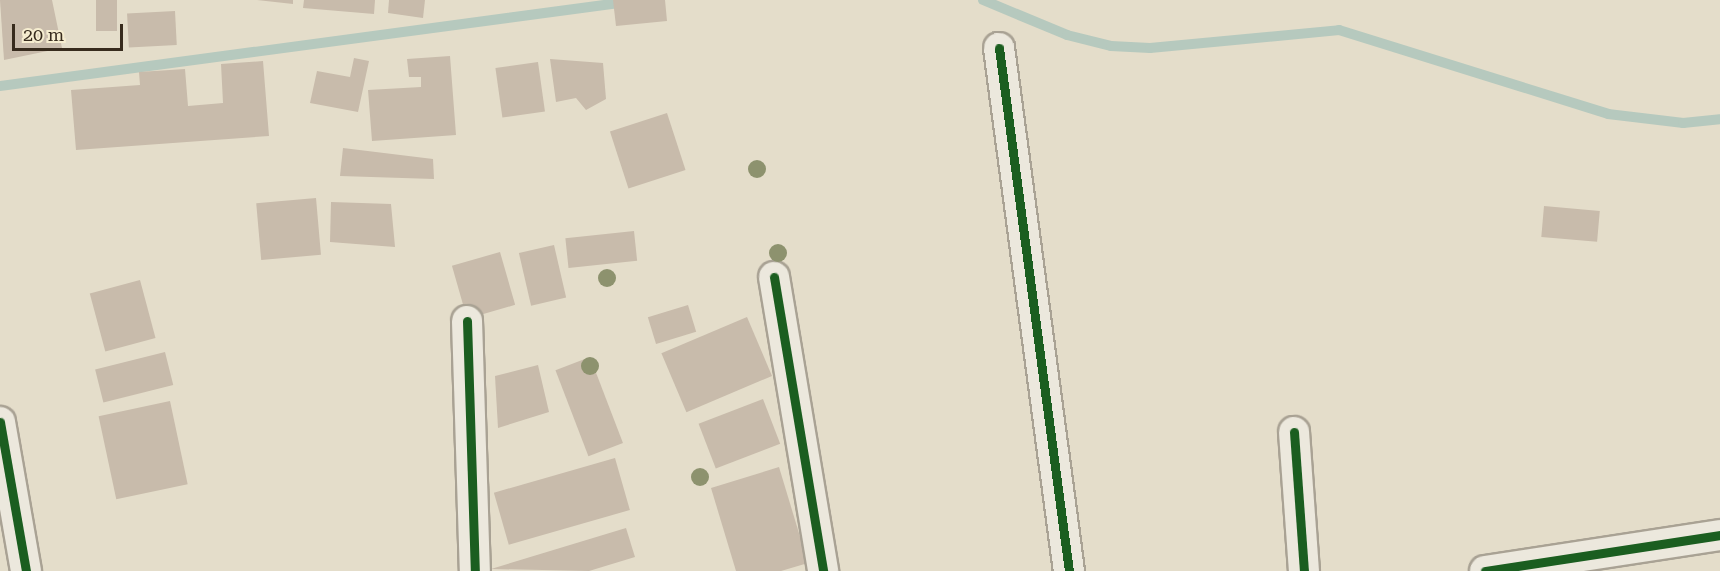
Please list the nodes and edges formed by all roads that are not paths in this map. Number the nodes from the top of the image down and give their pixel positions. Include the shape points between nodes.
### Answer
1 (999, 48) dead end
2 (774, 277) dead end
3 (467, 321) dead end
4 (0, 422) edge
5 (1294, 432) dead end
6 (1720, 535) edge
7 (26, 571) edge
8 (475, 571) edge
9 (823, 571) edge
10 (1069, 571) edge
11 (1304, 571) edge
12 (1485, 571) edge

1 - 10 street
2 - 9 street
3 - 8 street
4 - 7 street
5 - 11 street
6 - 12 street

